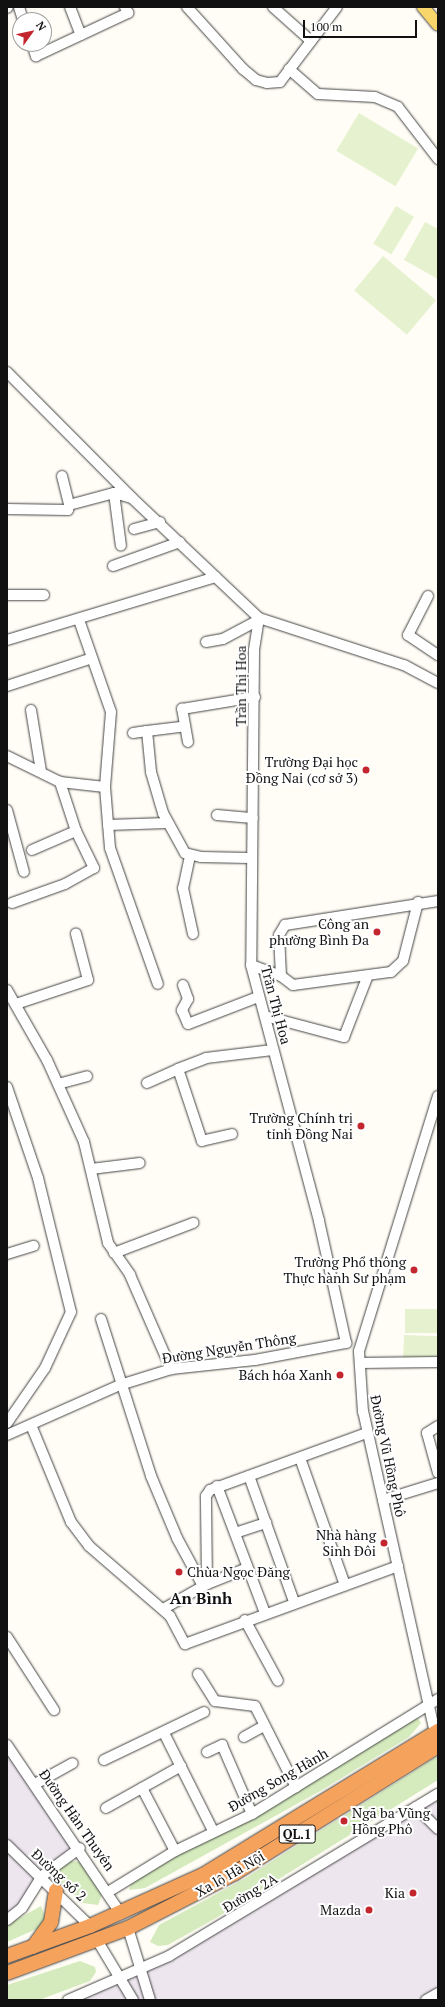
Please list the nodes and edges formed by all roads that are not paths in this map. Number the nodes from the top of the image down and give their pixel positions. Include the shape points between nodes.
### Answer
1 (70, 7) edge
2 (125, 7) edge
3 (187, 7) edge
4 (273, 7) edge
5 (337, 7) edge
6 (427, 8) edge
7 (438, 25) edge
8 (82, 35) junction
9 (311, 41) junction
10 (52, 49) edge
11 (35, 52) edge
12 (45, 52) edge
13 (289, 69) junction
14 (438, 159) edge
15 (7, 372) edge
16 (62, 476) dead end
17 (114, 493) junction
18 (132, 498) junction
19 (69, 505) junction
20 (7, 509) edge
21 (160, 522) junction
22 (134, 529) dead end
23 (180, 542) junction
24 (121, 546) dead end
25 (113, 566) dead end
26 (216, 577) junction
27 (44, 594) dead end
28 (7, 595) edge
29 (428, 596) dead end
30 (79, 620) junction
31 (258, 620) junction
32 (7, 640) edge
33 (206, 642) dead end
34 (438, 655) edge
35 (92, 658) junction
36 (438, 683) edge
37 (7, 686) edge
38 (255, 697) junction
39 (31, 710) dead end
40 (185, 726) junction
41 (147, 731) junction
42 (133, 733) dead end
43 (188, 742) dead end
44 (7, 756) edge
45 (41, 771) junction
46 (60, 782) junction
47 (105, 788) junction
48 (7, 810) edge
49 (217, 815) dead end
50 (253, 818) junction
51 (167, 823) junction
52 (108, 825) junction
53 (76, 831) junction
54 (32, 850) dead end
55 (190, 856) junction
56 (249, 858) junction
57 (24, 872) dead end
58 (438, 901) edge
59 (418, 902) junction
60 (12, 903) dead end
61 (76, 934) dead end
62 (193, 934) dead end
63 (251, 965) junction
64 (368, 975) junction
65 (281, 976) junction
66 (158, 984) dead end
67 (183, 985) dead end
68 (7, 990) edge
69 (258, 997) junction
70 (16, 1004) junction
71 (266, 1016) junction
72 (273, 1050) junction
73 (178, 1069) junction
74 (87, 1076) dead end
75 (147, 1083) dead end
76 (58, 1084) junction
77 (7, 1087) edge
78 (438, 1096) edge
79 (232, 1134) dead end
80 (140, 1162) dead end
81 (91, 1169) junction
82 (193, 1222) dead end
83 (34, 1246) dead end
84 (114, 1253) junction
85 (7, 1254) edge
86 (101, 1318) dead end
87 (346, 1343) junction
88 (359, 1351) junction
89 (438, 1362) edge
90 (360, 1363) junction
91 (171, 1369) junction
92 (120, 1385) junction
93 (7, 1423) edge
94 (31, 1425) junction
95 (438, 1426) edge
96 (368, 1433) junction
97 (7, 1435) edge
98 (300, 1458) junction
99 (438, 1473) edge
100 (249, 1476) junction
101 (438, 1483) edge
102 (217, 1486) junction
103 (383, 1500) junction
104 (266, 1523) junction
105 (235, 1533) junction
106 (398, 1566) junction
107 (247, 1568) junction
108 (205, 1585) junction
109 (345, 1585) junction
110 (294, 1602) junction
111 (163, 1609) junction
112 (265, 1613) junction
113 (245, 1620) junction
114 (7, 1637) edge
115 (198, 1674) dead end
116 (278, 1681) dead end
117 (434, 1702) edge
118 (54, 1710) dead end
119 (204, 1712) dead end
120 (264, 1726) junction
121 (164, 1733) junction
122 (244, 1737) dead end
123 (437, 1737) edge
124 (7, 1745) edge
125 (207, 1752) dead end
126 (104, 1760) dead end
127 (72, 1763) dead end
128 (181, 1766) junction
129 (35, 1784) junction
130 (296, 1787) junction
131 (142, 1788) junction
132 (438, 1794) edge
133 (416, 1807) junction
134 (106, 1808) dead end
135 (252, 1814) junction
136 (438, 1829) edge
137 (213, 1831) junction
138 (7, 1845) edge
139 (80, 1848) junction
140 (175, 1851) junction
141 (42, 1876) junction
142 (56, 1890) junction
143 (108, 1892) junction
144 (120, 1914) junction
145 (7, 1920) edge
146 (90, 1926) junction
147 (128, 1928) junction
148 (97, 1940) junction
149 (33, 1948) junction
150 (7, 1956) edge
151 (139, 1971) junction
152 (7, 1973) edge
153 (120, 1979) junction
154 (438, 1993) edge
155 (68, 2000) edge
156 (133, 2000) edge
157 (150, 2000) edge
158 (426, 2000) edge

1 - 8 street
2 - 8 street via 128,13
3 - 13 street via 256,80 280,82
4 - 9 street
5 - 9 street
6 - 7 main road
8 - 10 street
9 - 13 street
11 - 12 street via 36,56
13 - 14 street via 318,94 375,97 398,107
15 - 18 street
16 - 19 street
17 - 18 street
17 - 19 street
17 - 24 street
18 - 21 street
19 - 20 street via 68,510
21 - 22 street
21 - 23 street
23 - 25 street
23 - 26 street
26 - 30 street
26 - 31 street
27 - 28 street
29 - 34 street via 408,635 416,644
30 - 32 street
30 - 35 street
31 - 33 street via 223,639
31 - 36 street via 404,665
31 - 38 street, Trần Thị Hoa
35 - 37 street
35 - 47 street via 111,712
38 - 40 street via 182,709
38 - 50 street, Trần Thị Hoa
39 - 45 street
40 - 41 street
40 - 43 street
41 - 42 street
41 - 51 street via 151,772
44 - 45 street
45 - 46 street
46 - 47 street
46 - 53 street
47 - 52 street
48 - 57 street
49 - 50 street
50 - 56 street, Trần Thị Hoa
51 - 52 street
51 - 55 street via 180,848
52 - 66 street via 110,848
53 - 54 street
53 - 60 street via 94,870
55 - 56 street
55 - 62 street via 184,888
56 - 63 street, Trần Thị Hoa
58 - 59 street
59 - 64 street via 403,961 391,972
59 - 65 street via 286,925 279,935
61 - 70 street via 88,980
63 - 65 street
63 - 69 street, Trần Thị Hoa
64 - 65 street via 293,985
64 - 71 street via 344,1037
67 - 69 street via 188,999 182,1010 188,1024
68 - 70 street
69 - 71 street, Trần Thị Hoa
70 - 76 street
71 - 72 street, Trần Thị Hoa
72 - 73 street via 206,1058
72 - 87 street, Trần Thị Hoa via 319,1221
73 - 75 street
73 - 79 street via 202,1141
74 - 76 street
76 - 81 street via 84,1142
77 - 93 street via 38,1178 70,1312 44,1368
78 - 88 street, Đường Vũ Hồng Phô
80 - 81 street
81 - 84 street via 100,1215
82 - 84 street
83 - 85 street
84 - 91 street via 130,1275
86 - 92 street
87 - 88 street
87 - 91 street, Đường Nguyễn Thông via 255,1360
88 - 90 street, Đường Vũ Hồng Phô
89 - 90 street
90 - 96 street, Đường Vũ Hồng Phô via 361,1400
91 - 92 street, Đường Nguyễn Thông
92 - 94 street, Đường Nguyễn Thông
92 - 108 street via 174,1531
94 - 97 street, Đường Nguyễn Thông
94 - 111 street via 71,1522 89,1546
95 - 99 street via 428,1433
96 - 98 street
96 - 103 street, Đường Vũ Hồng Phô
98 - 100 street
98 - 109 street
100 - 102 street
100 - 104 street
101 - 103 street
102 - 105 street
102 - 108 street via 206,1496
103 - 106 street, Đường Vũ Hồng Phô
104 - 105 street
104 - 110 street
105 - 107 street
106 - 109 street
106 - 117 street, Đường Vũ Hồng Phô
107 - 108 street
107 - 112 street
108 - 111 street
109 - 110 street
110 - 112 street
111 - 113 street via 178,1627 185,1644
112 - 113 street
113 - 116 street
114 - 118 street via 40,1683
115 - 120 street via 215,1701 250,1704
117 - 123 street, Đường Vũ Hồng Phô
117 - 130 street, Đường Song Hành
119 - 121 street
120 - 122 street
120 - 130 street
121 - 126 street
121 - 128 street
123 - 144 highway, Xa lộ Hà Nội / QL.1 via 251,1849
123 - 147 highway, Xa lộ Hà Nội / QL.1 via 235,1873
124 - 129 street, Đường Hàn Thuyên
125 - 135 street via 222,1745
127 - 129 street
128 - 131 street
128 - 137 street
129 - 139 street, Đường Hàn Thuyên
130 - 135 street, Đường Song Hành
131 - 134 street
131 - 140 street
132 - 133 street, Đường 2A
133 - 136 street
133 - 151 street, Đường 2A via 252,1908
135 - 137 street, Đường Song Hành
137 - 140 street, Đường Song Hành
138 - 141 street, Đường số 2
139 - 141 street
139 - 143 street, Đường Hàn Thuyên
140 - 143 street, Đường Song Hành
141 - 142 street, Đường số 2
141 - 145 street via 22,1908
142 - 146 street, Đường số 2
142 - 149 highway via 51,1922
143 - 144 street, Đường Hàn Thuyên
144 - 146 highway, Xa lộ Hà Nội / QL.1
144 - 147 highway
146 - 148 highway
146 - 149 highway, Xa lộ Hà Nội / QL.1
147 - 148 highway, Xa lộ Hà Nội / QL.1
147 - 151 street
148 - 152 highway, Xa lộ Hà Nội / QL.1
148 - 153 street
149 - 150 highway, Xa lộ Hà Nội / QL.1
151 - 153 street, Đường 2A
151 - 157 street
153 - 155 street, Đường 2A
153 - 156 street
154 - 158 street

